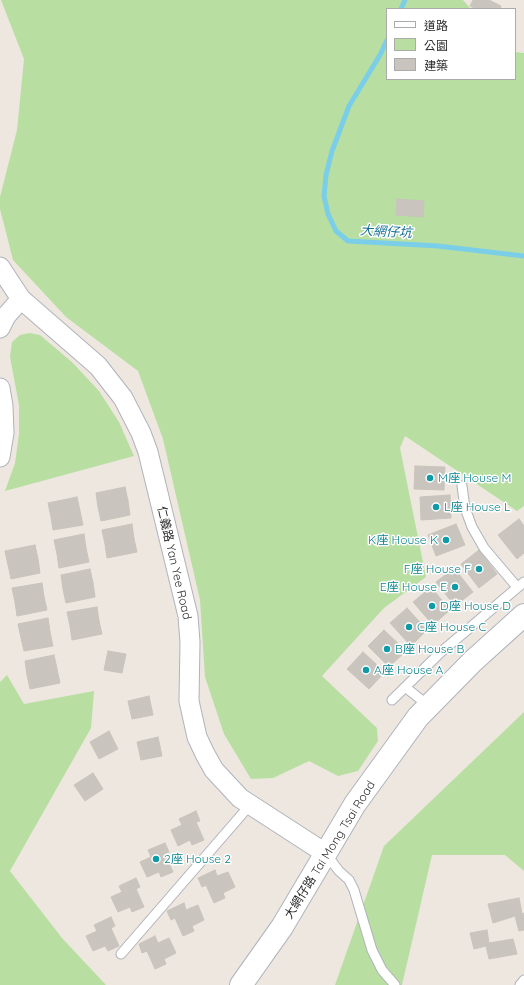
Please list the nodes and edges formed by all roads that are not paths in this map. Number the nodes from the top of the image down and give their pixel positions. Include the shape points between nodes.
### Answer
1 (0, 267) edge
2 (21, 299) junction
3 (0, 328) edge
4 (0, 388) edge
5 (0, 457) edge
6 (462, 486) dead end
7 (520, 584) edge
8 (524, 615) edge
9 (405, 687) junction
10 (392, 700) dead end
11 (429, 706) junction
12 (250, 805) junction
13 (325, 853) junction
14 (121, 954) dead end
15 (524, 980) edge
16 (241, 985) edge
17 (395, 985) edge
18 (520, 985) edge

1 - 2 street, 仁義路 Yan Yee Road
2 - 3 street via 6,316
2 - 12 street, 仁義路 Yan Yee Road via 98,366 123,398 141,433 148,452 188,616 189,701 197,737 214,770
4 - 5 street via 4,433
6 - 7 lane via 465,508 484,548
7 - 9 lane via 441,652
8 - 11 street, 大網仔路 Tai Mong Tsai Road via 473,661
9 - 10 lane
9 - 11 lane
11 - 13 street, 大網仔路 Tai Mong Tsai Road via 418,717 355,804
12 - 13 street, 仁義路 Yan Yee Road
12 - 14 lane
13 - 16 street, 大網仔路 Tai Mong Tsai Road via 270,947
13 - 17 lane via 349,880 372,950 382,970
15 - 18 lane

